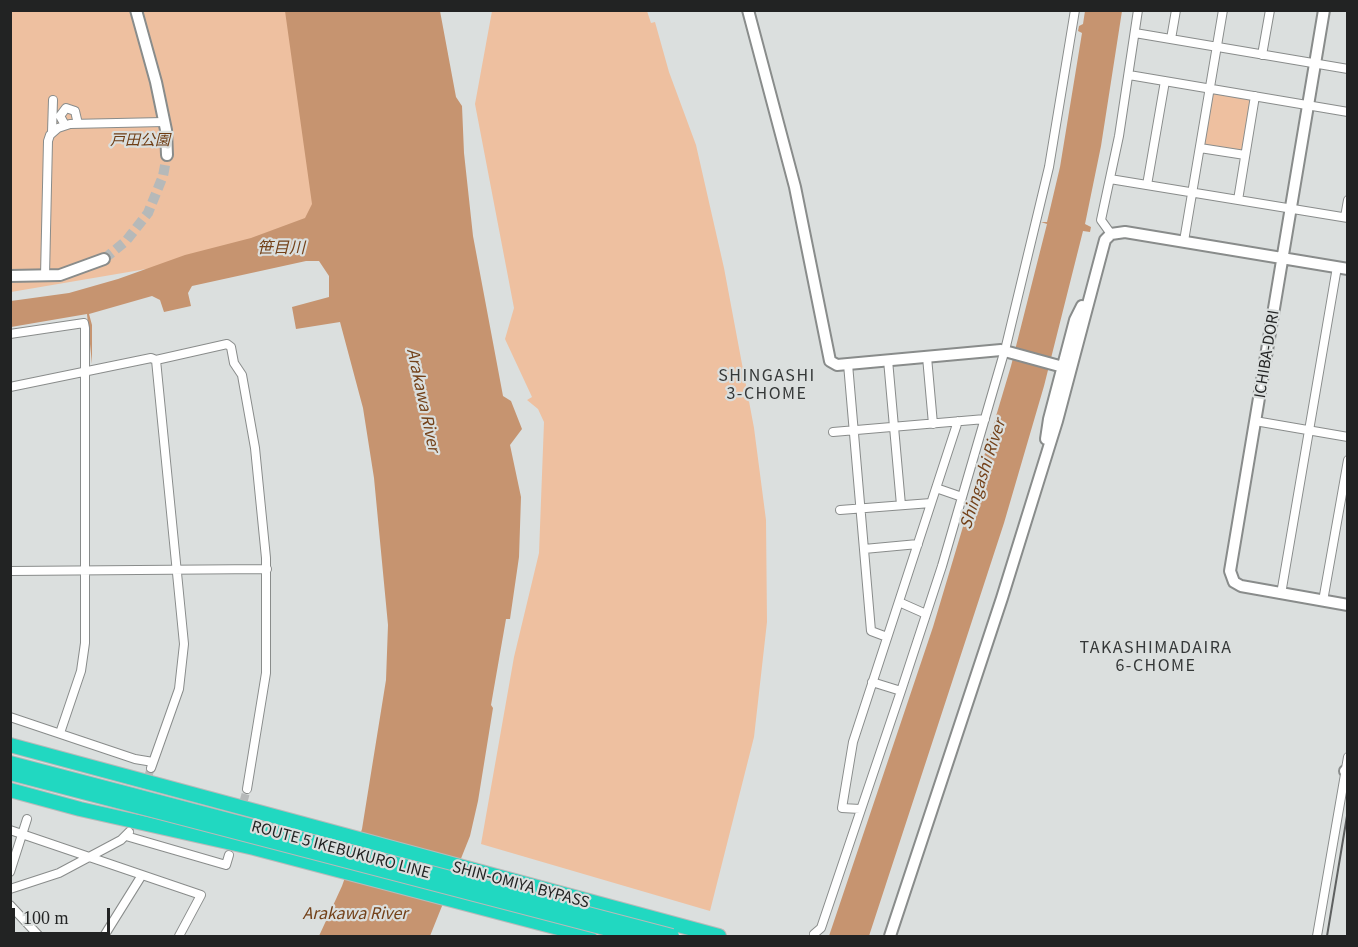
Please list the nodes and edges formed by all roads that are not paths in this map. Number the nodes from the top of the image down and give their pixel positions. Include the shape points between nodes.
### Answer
1 (136, 10) edge
2 (748, 10) edge
3 (1075, 10) edge
4 (1138, 10) edge
5 (1176, 10) edge
6 (1223, 10) edge
7 (1270, 10) edge
8 (1324, 10) edge
9 (1135, 33) junction
10 (1172, 39) junction
11 (1217, 47) junction
12 (1262, 55) junction
13 (1315, 64) junction
14 (1347, 69) edge
15 (1129, 75) junction
16 (1165, 81) junction
17 (1210, 89) junction
18 (1256, 96) junction
19 (53, 100) dead end
20 (1308, 105) junction
21 (1347, 112) edge
22 (164, 122) junction
23 (78, 124) junction
24 (66, 125) junction
25 (52, 132) junction
26 (1200, 148) junction
27 (167, 155) tunnel mouth
28 (1245, 155) junction
29 (1110, 179) junction
30 (1147, 185) junction
31 (1193, 193) junction
32 (1238, 200) junction
33 (1347, 200) edge
34 (1291, 209) junction
35 (1346, 218) edge
36 (1111, 234) junction
37 (1184, 241) junction
38 (1282, 258) junction
39 (104, 259) tunnel mouth
40 (1342, 268) edge
41 (10, 276) edge
42 (45, 276) junction
43 (1093, 282) junction
44 (10, 334) edge
45 (1005, 351) junction
46 (927, 357) junction
47 (156, 360) junction
48 (888, 360) junction
49 (848, 364) junction
50 (1061, 366) junction
51 (86, 371) junction
52 (10, 387) edge
53 (985, 419) junction
54 (958, 421) junction
55 (1255, 421) junction
56 (933, 424) junction
57 (894, 427) junction
58 (854, 430) junction
59 (1309, 431) junction
60 (833, 432) dead end
61 (1347, 437) edge
62 (1347, 460) edge
63 (1042, 469) junction
64 (936, 488) junction
65 (962, 497) junction
66 (932, 503) junction
67 (901, 505) junction
68 (860, 508) junction
69 (840, 510) dead end
70 (918, 544) junction
71 (864, 549) junction
72 (267, 568) junction
73 (176, 569) junction
74 (86, 570) junction
75 (10, 571) edge
76 (1281, 594) junction
77 (1323, 601) junction
78 (899, 602) junction
79 (1347, 605) edge
80 (926, 614) junction
81 (887, 637) junction
82 (872, 682) junction
83 (901, 691) junction
84 (10, 717) edge
85 (60, 734) junction
86 (10, 745) edge
87 (10, 757) edge
88 (1347, 757) edge
89 (10, 763) edge
90 (1346, 771) edge
91 (10, 773) edge
92 (10, 783) edge
93 (247, 789) tunnel mouth
94 (10, 790) edge
95 (860, 808) junction
96 (27, 819) dead end
97 (231, 825) junction
98 (10, 830) edge
99 (22, 834) junction
100 (229, 855) dead end
101 (89, 857) junction
102 (10, 872) edge
103 (142, 875) junction
104 (10, 889) edge
105 (10, 904) edge
106 (814, 934) dead end
107 (39, 936) edge
108 (104, 936) edge
109 (179, 936) edge
110 (589, 936) edge
111 (635, 936) edge
112 (672, 936) edge
113 (719, 936) edge
114 (890, 936) edge
115 (1317, 936) edge

1 - 22 street
2 - 49 street via 805,234 828,358 834,364
3 - 45 street via 1049,167
4 - 9 street
5 - 10 street
6 - 11 street
7 - 12 street
8 - 13 street, ICHIBA-DORI
9 - 10 street
9 - 15 street
10 - 11 street
11 - 12 street
11 - 17 street
12 - 13 street
13 - 14 street
13 - 20 street, ICHIBA-DORI
15 - 16 street
15 - 29 street
16 - 17 street
16 - 30 street
17 - 18 street
17 - 26 street
18 - 20 street
18 - 28 street
19 - 25 street
20 - 21 street
20 - 34 street, ICHIBA-DORI
22 - 23 street
22 - 27 street
23 - 24 street
23 - 24 street via 75,111 66,108 60,116
24 - 25 street
25 - 42 street via 48,141
26 - 28 street
26 - 31 street
28 - 32 street
29 - 30 street
29 - 36 street via 1101,220
30 - 31 street
31 - 32 street
31 - 37 street
32 - 34 street
33 - 35 street
34 - 35 street
34 - 38 street, ICHIBA-DORI
36 - 37 street via 1125,232
36 - 43 street via 1101,247
37 - 38 street
38 - 40 street
38 - 55 street, ICHIBA-DORI
39 - 42 street via 76,271
40 - 59 street
41 - 42 street
43 - 50 street
43 - 63 street
44 - 51 street via 84,323
45 - 46 street
45 - 50 street
45 - 53 street
46 - 48 street
46 - 56 street
47 - 51 street
47 - 72 street via 227,344 231,347 234,363 242,375 255,448
47 - 73 street
48 - 49 street
48 - 57 street
49 - 58 street
50 - 63 street via 1048,418
51 - 52 street
51 - 74 street
53 - 54 street
53 - 65 street
54 - 56 street
54 - 64 street
55 - 59 street
55 - 76 street, ICHIBA-DORI via 1230,571 1232,579 1241,586
56 - 57 street
57 - 58 street
57 - 67 street
58 - 60 street
58 - 68 street
59 - 61 street
59 - 76 street
62 - 77 street
63 - 114 street
64 - 65 street
64 - 66 street
65 - 80 street
66 - 67 street
66 - 70 street
67 - 68 street
68 - 69 street
68 - 71 street
70 - 71 street
70 - 78 street
71 - 81 street via 871,631
72 - 73 street
72 - 93 street via 266,673
73 - 74 street
73 - 85 street via 183,667 152,765
74 - 75 street
74 - 85 street via 83,658
76 - 77 street, ICHIBA-DORI
77 - 79 street, ICHIBA-DORI
78 - 80 street
78 - 81 street
80 - 83 street
81 - 82 street
82 - 83 street
82 - 95 street via 853,742 842,808
83 - 95 street
84 - 85 street
86 - 113 highway, SHIN-OMIYA BYPASS
87 - 97 highway, bridge via 118,782
88 - 90 street
89 - 97 highway, ROUTE 5 IKEBUKURO LINE, bridge
90 - 115 street
91 - 97 highway, ROUTE 5 IKEBUKURO LINE, bridge
92 - 97 highway, bridge via 114,807
94 - 110 highway via 254,848
95 - 106 street via 821,928
96 - 99 street
97 - 111 highway, ROUTE 5 IKEBUKURO LINE, bridge
97 - 112 highway, ROUTE 5 IKEBUKURO LINE, bridge
98 - 99 street
99 - 101 street
99 - 102 street
100 - 101 street via 226,865 128,834
101 - 103 street
101 - 104 street via 46,879
103 - 108 street
103 - 109 street via 201,896
105 - 107 street

